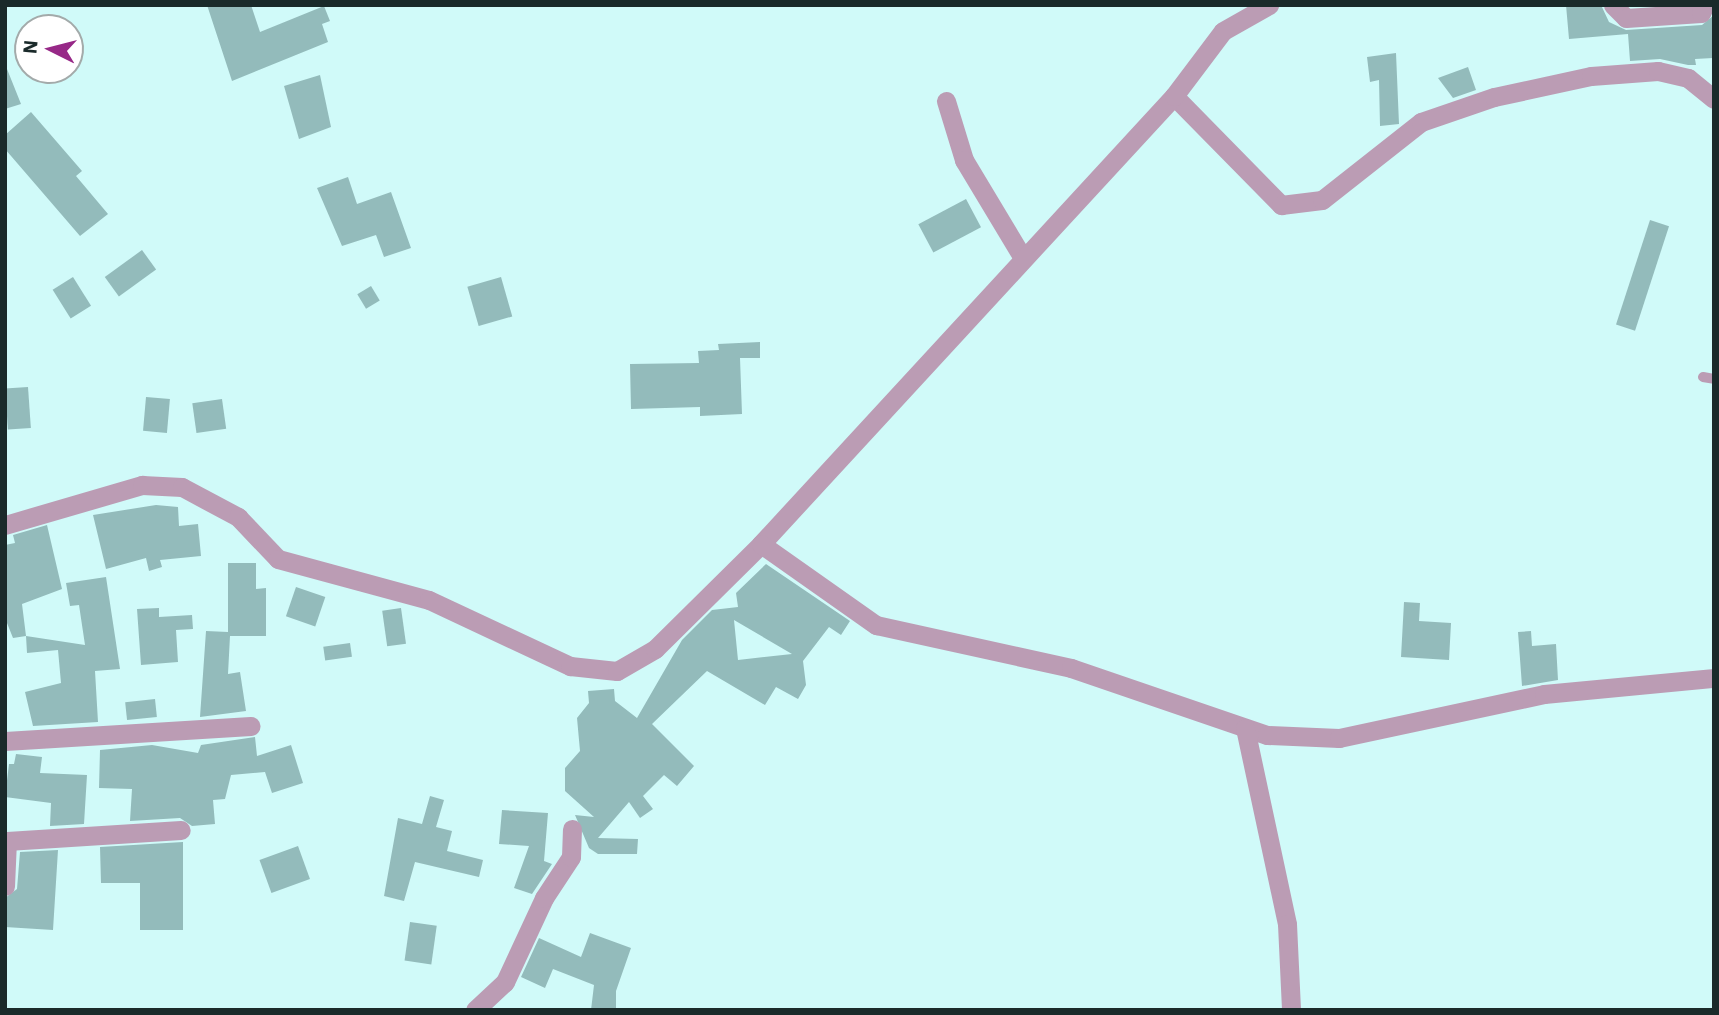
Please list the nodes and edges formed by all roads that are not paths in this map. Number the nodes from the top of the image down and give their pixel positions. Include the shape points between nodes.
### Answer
1 (1269, 5) edge
2 (1613, 5) edge
3 (1705, 5) edge
4 (1174, 96) junction
5 (1714, 99) edge
6 (946, 101) dead end
7 (1023, 258) junction
8 (5, 525) edge
9 (761, 544) junction
10 (1714, 678) edge
11 (251, 726) dead end
12 (1245, 728) junction
13 (5, 741) edge
14 (572, 829) dead end
15 (181, 830) dead end
16 (5, 886) edge
17 (475, 1010) edge
18 (1291, 1010) edge

1 - 4 street via 1223,31
2 - 3 street via 1626,18 1701,13
4 - 5 street via 1281,205 1322,200 1421,122 1494,97 1591,76 1658,71 1688,78
4 - 7 street
6 - 7 street via 985,201
7 - 9 street
8 - 9 street via 142,485 182,487 238,517 278,559 429,600 570,666 617,671 655,649
9 - 12 street via 876,625 1071,668
10 - 12 street via 1544,694 1339,738 1267,735
11 - 13 street
12 - 18 street via 1287,924
14 - 17 street via 571,857 544,898 505,982
15 - 16 street via 6,841

